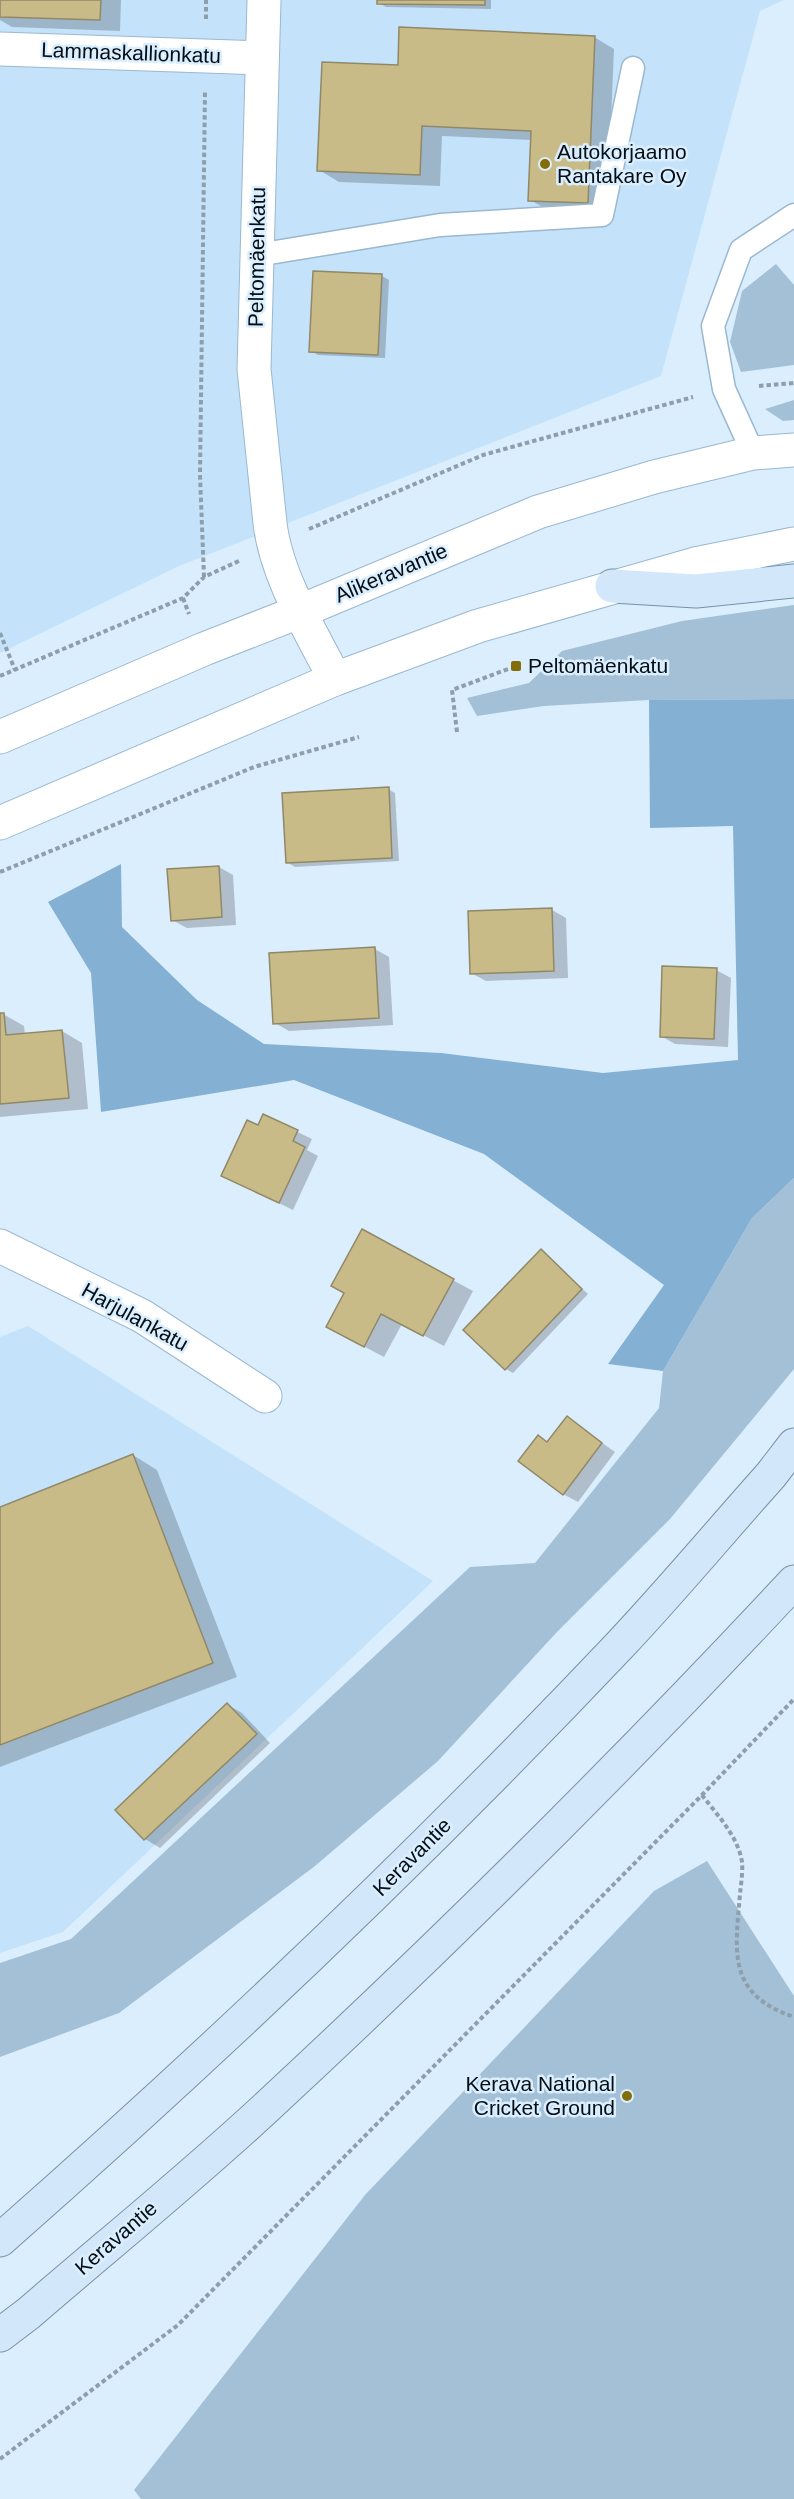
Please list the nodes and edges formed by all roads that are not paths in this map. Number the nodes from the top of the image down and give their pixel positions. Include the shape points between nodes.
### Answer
1 (264, 0) edge
2 (0, 49) edge
3 (262, 58) junction
4 (633, 68) dead end
5 (794, 215) edge
6 (257, 255) junction
7 (794, 450) edge
8 (753, 453) junction
9 (794, 544) edge
10 (794, 580) edge
11 (612, 586) junction
12 (301, 611) junction
13 (335, 679) junction
14 (0, 737) edge
15 (0, 823) edge
16 (0, 1246) edge
17 (265, 1396) dead end
18 (794, 1445) edge
19 (794, 1582) edge
20 (0, 2240) edge
21 (0, 2335) edge

1 - 3 street, Peltomäenkatu
2 - 3 street, Lammaskallionkatu
3 - 6 street, Peltomäenkatu
4 - 6 lane via 602,214 440,225
5 - 8 lane via 741,250 713,326 724,389
6 - 12 street, Peltomäenkatu via 254,369 273,545
7 - 8 street, Alikeravantie
8 - 12 street, Alikeravantie via 654,477 538,512
9 - 11 street
10 - 11 main road via 696,591
11 - 13 street via 478,626
12 - 13 street, Peltomäenkatu
12 - 14 street, Alikeravantie via 204,648
13 - 15 street
16 - 17 street, Harjulankatu via 142,1316
18 - 20 main road, Keravantie via 620,1645 451,1819 285,1981
19 - 21 main road, Keravantie via 689,1694 404,1978 269,2106

